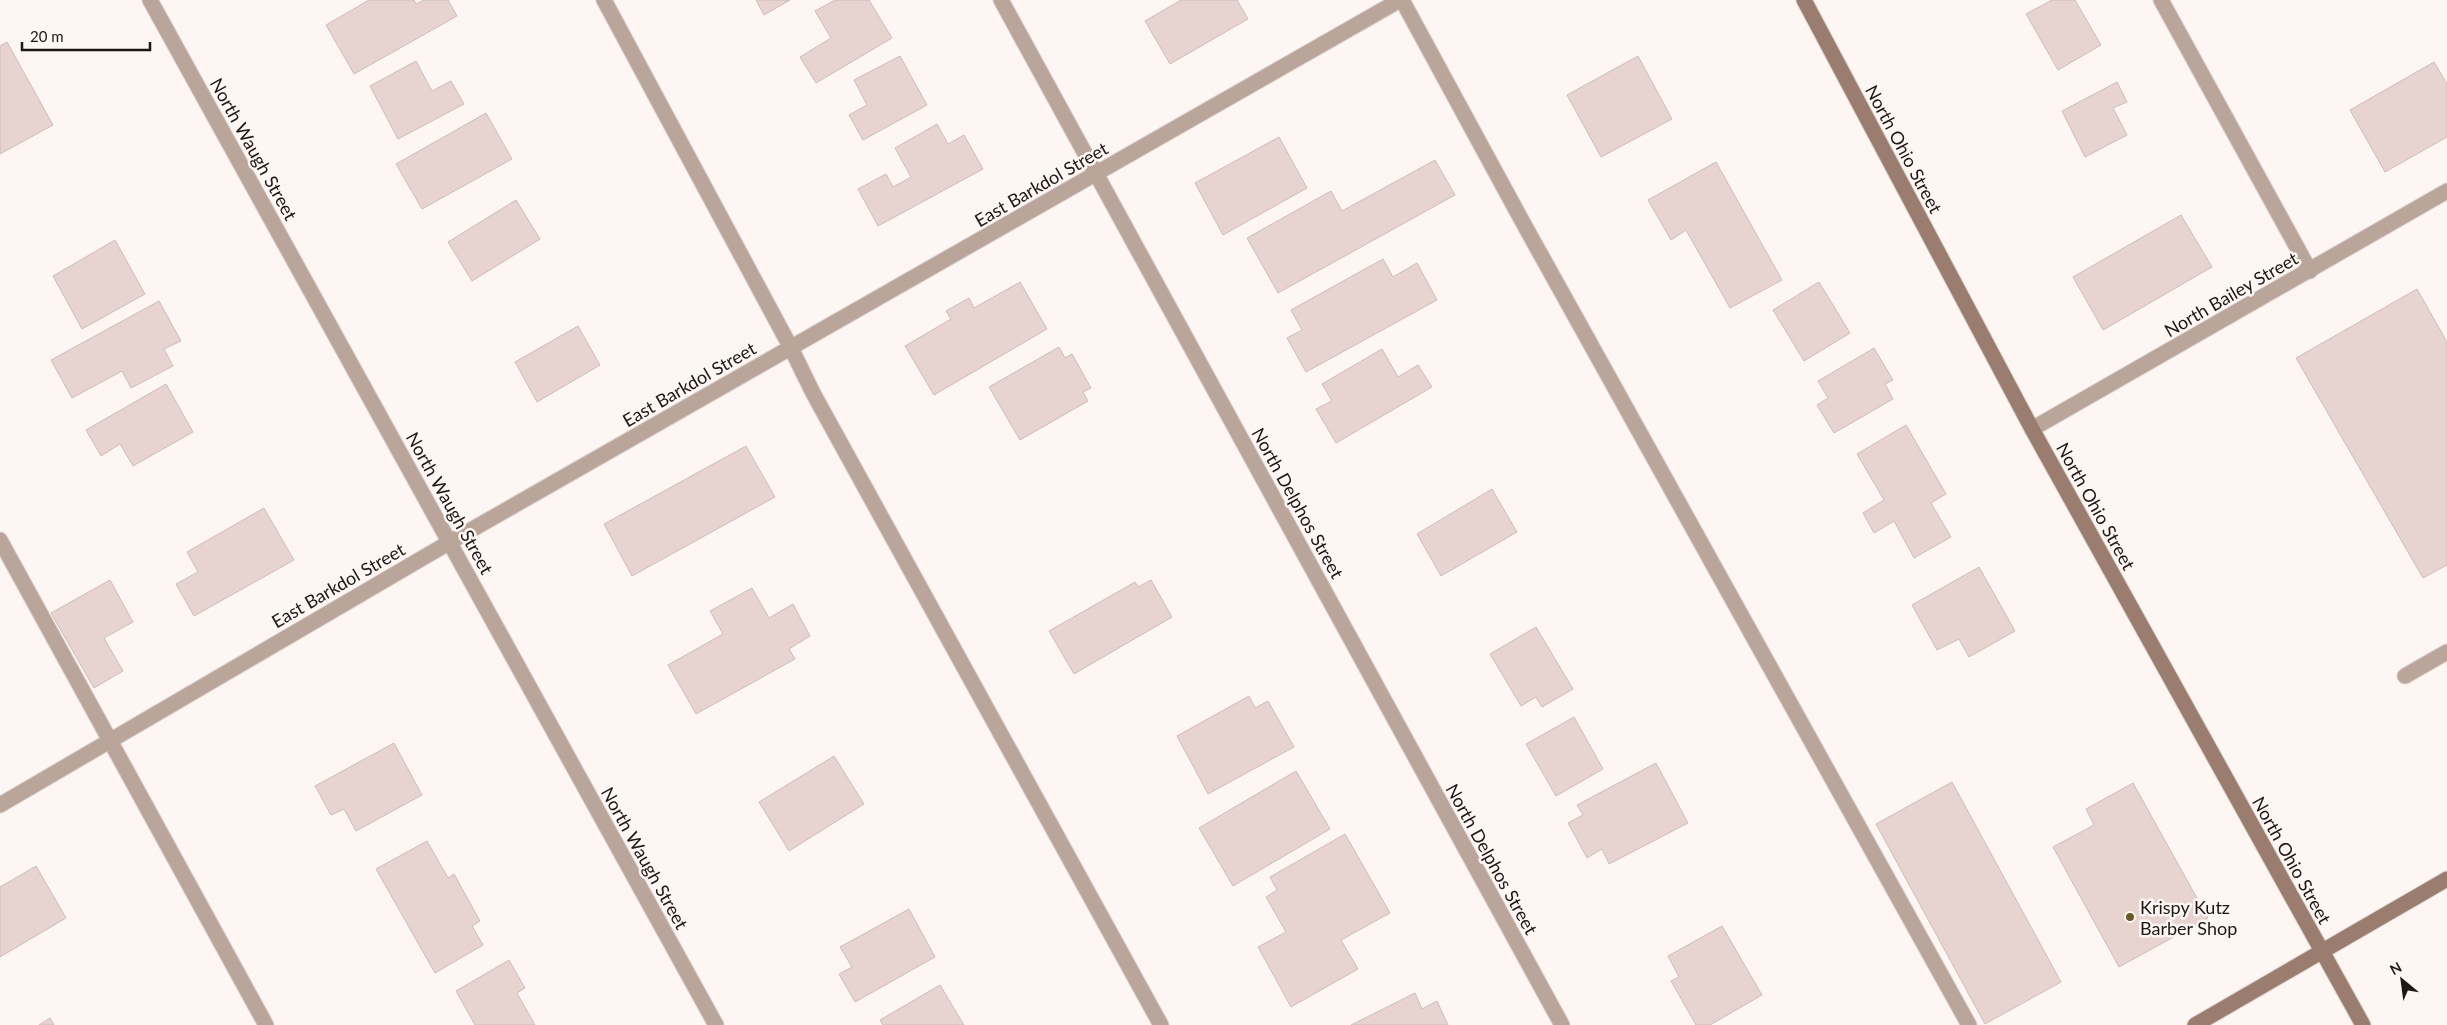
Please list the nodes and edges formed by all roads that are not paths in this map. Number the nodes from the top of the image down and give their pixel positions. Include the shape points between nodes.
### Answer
1 (150, 0) edge
2 (604, 0) edge
3 (1001, 0) edge
4 (1401, 0) edge
5 (1804, 0) edge
6 (2161, 0) edge
7 (1097, 174) junction
8 (2447, 191) edge
9 (2310, 270) junction
10 (791, 348) junction
11 (2032, 429) junction
12 (0, 540) edge
13 (450, 542) junction
14 (2447, 652) edge
15 (2405, 676) dead end
16 (110, 740) junction
17 (0, 805) edge
18 (2447, 879) edge
19 (2322, 952) junction
20 (266, 1025) edge
21 (716, 1025) edge
22 (1161, 1025) edge
23 (1562, 1025) edge
24 (1969, 1025) edge
25 (2195, 1025) edge
26 (2364, 1025) edge

1 - 13 street, North Waugh Street
2 - 10 street
3 - 7 street, North Delphos Street
4 - 7 street, East Barkdol Street
4 - 24 street
5 - 11 street, North Ohio Street
6 - 9 street
7 - 10 street, East Barkdol Street
7 - 23 street, North Delphos Street
8 - 9 street, North Bailey Street
9 - 11 street, North Bailey Street
10 - 13 street, East Barkdol Street
10 - 22 street
11 - 19 street, North Ohio Street
12 - 16 street
13 - 16 street, East Barkdol Street
13 - 21 street, North Waugh Street
14 - 15 street
16 - 17 street, East Barkdol Street
16 - 20 street
18 - 19 street
19 - 25 street
19 - 26 street, North Ohio Street

